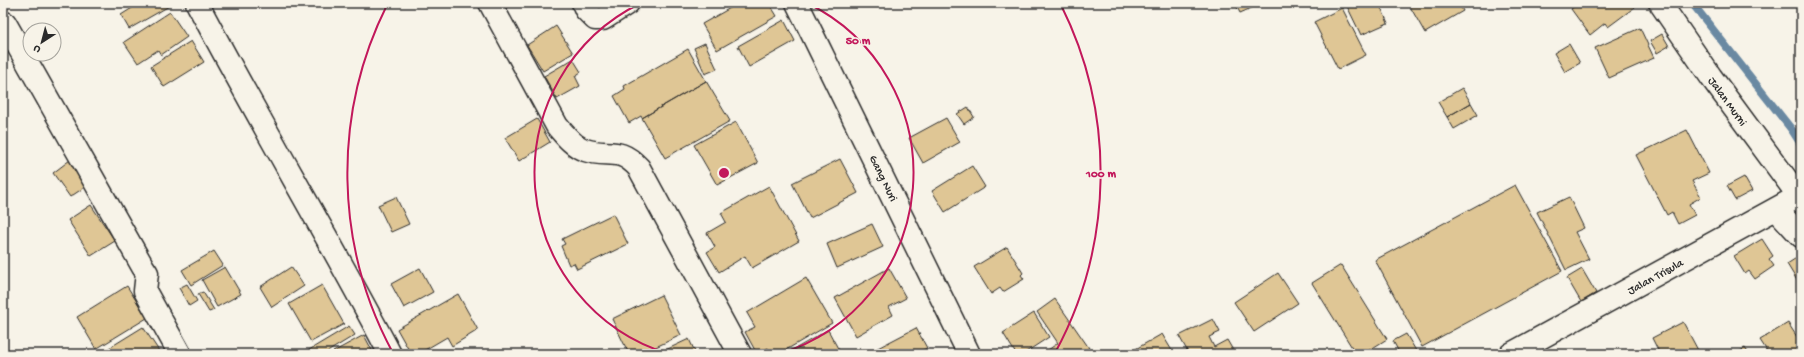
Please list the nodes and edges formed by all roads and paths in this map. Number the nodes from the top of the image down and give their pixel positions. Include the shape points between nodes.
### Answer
1 (197, 3) edge
2 (490, 3) edge
3 (583, 3) edge
4 (628, 3) edge
5 (797, 3) edge
6 (1660, 3) edge
7 (5, 23) dead end
8 (1800, 197) edge
9 (1776, 210) junction
10 (1801, 236) edge
11 (180, 354) edge
12 (390, 354) edge
13 (740, 354) edge
14 (969, 354) edge
15 (1511, 354) edge

1 - 12 street
2 - 13 street via 557,126 584,150 615,153 631,159 639,168
3 - 4 street via 595,19 603,19
5 - 14 street, Gang Nuri
6 - 8 street, Jalan Murni
7 - 11 street via 143,267 146,274 145,291
8 - 9 street, Jalan Trisula
9 - 10 street
9 - 15 street, Jalan Trisula

